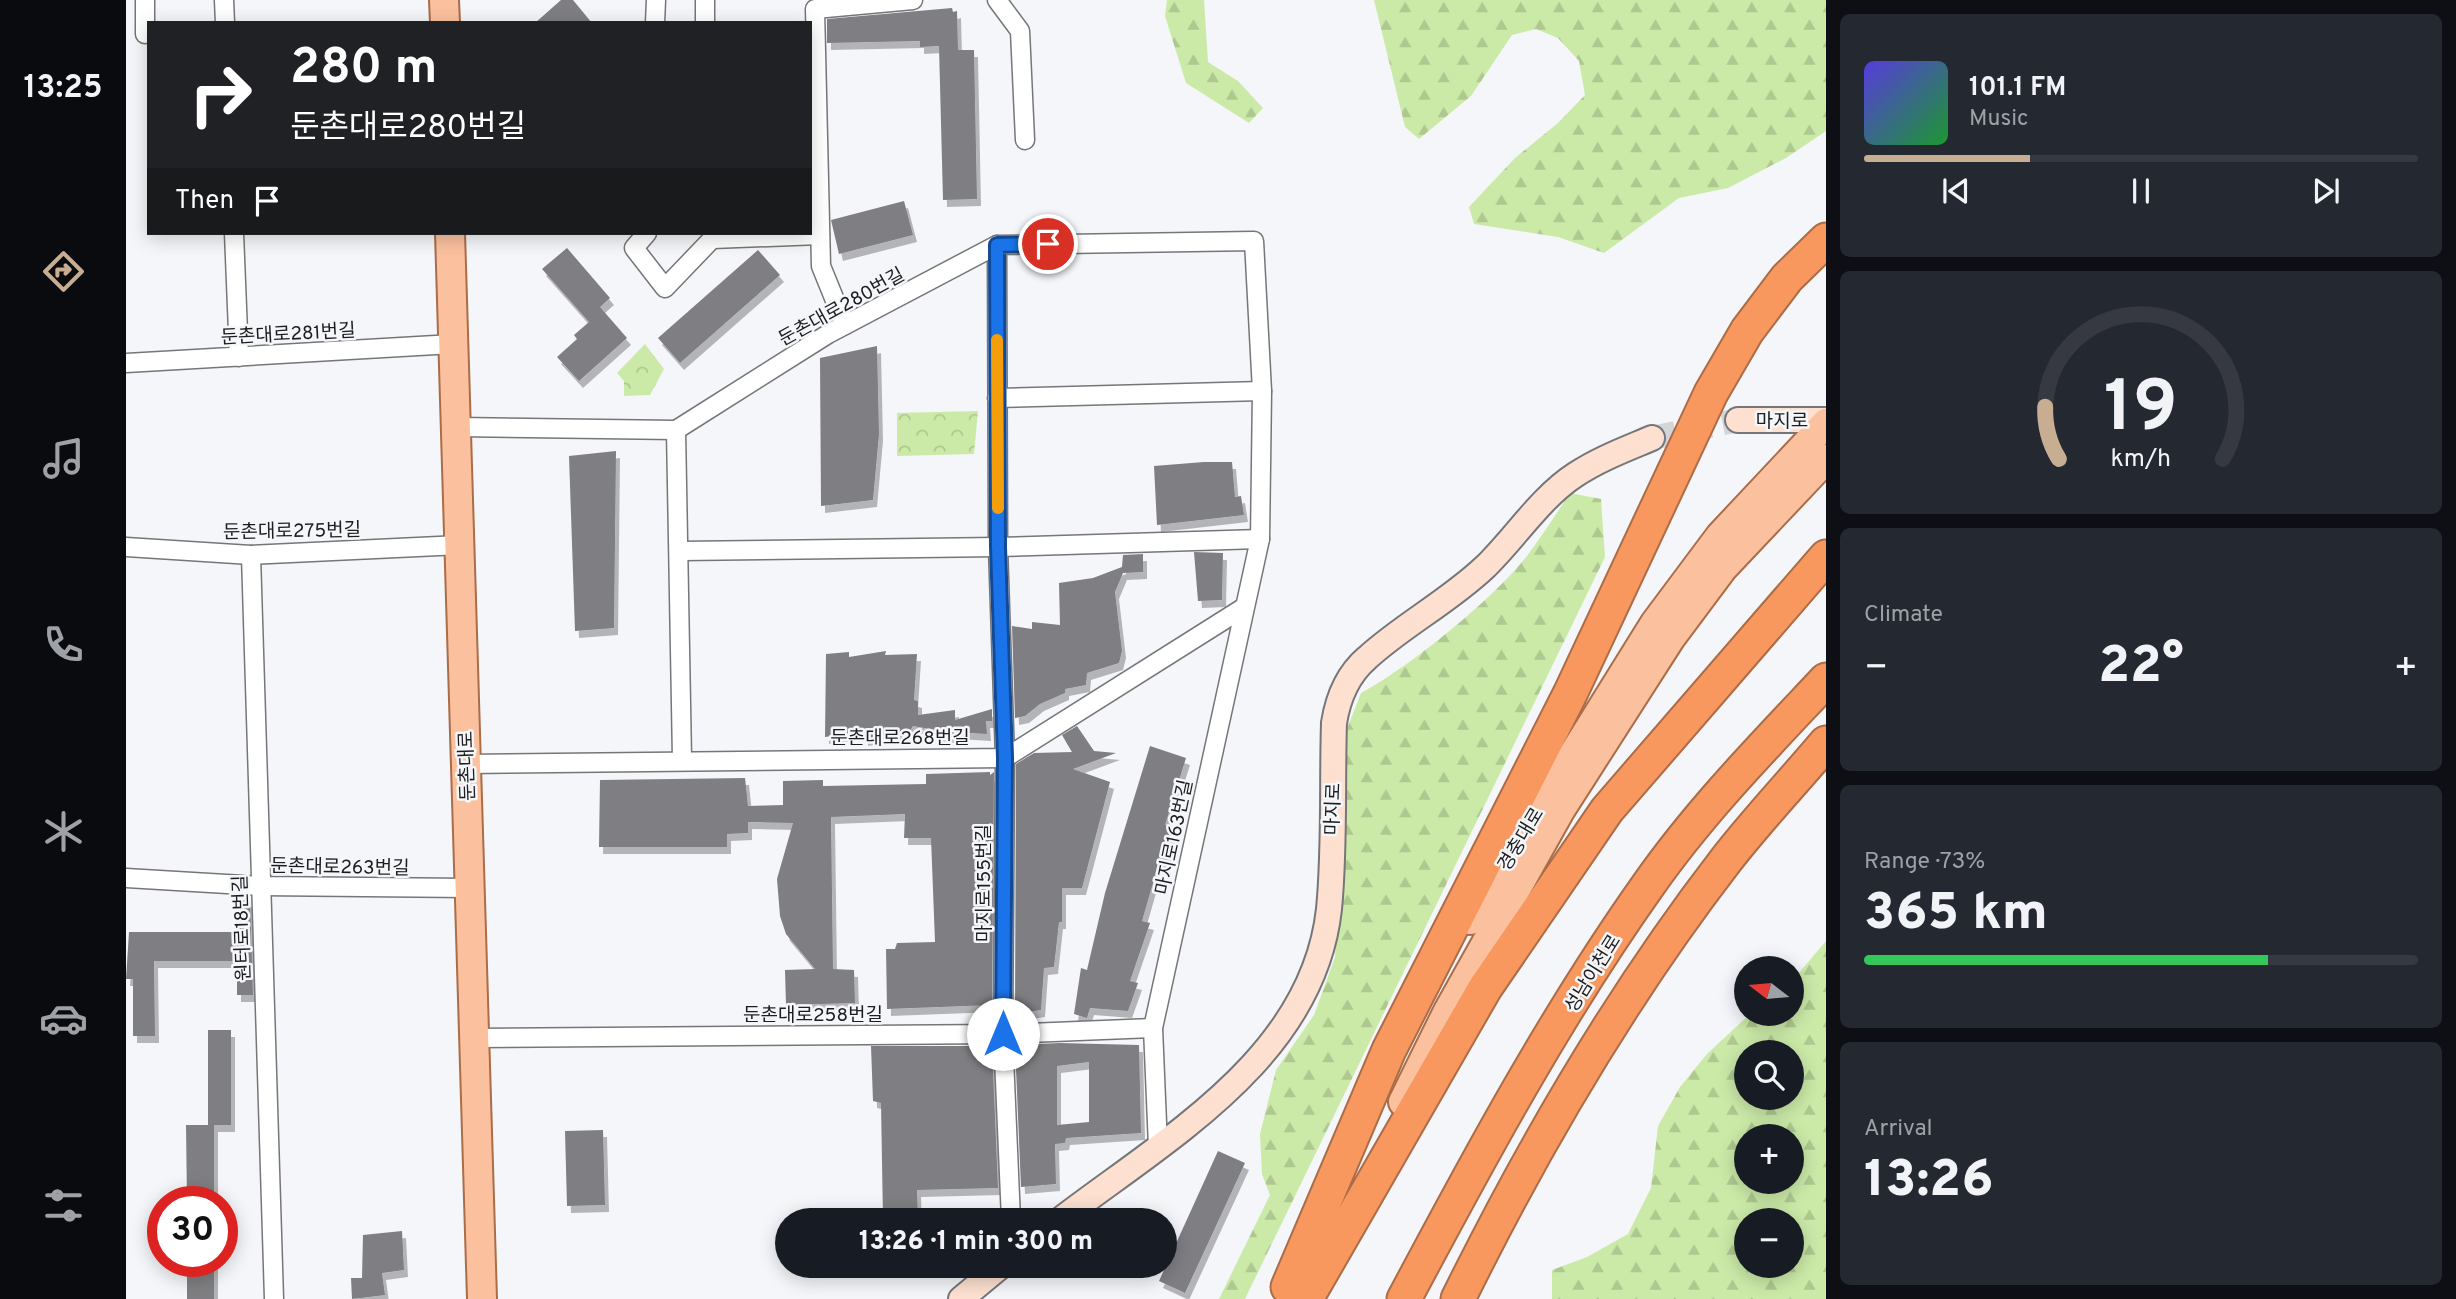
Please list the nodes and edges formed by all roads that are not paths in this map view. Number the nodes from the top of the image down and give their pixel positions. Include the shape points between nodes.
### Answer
1 (145, 0) edge
2 (225, 0) edge
3 (444, 0) edge
4 (656, 0) edge
5 (705, 0) edge
6 (913, 0) edge
7 (997, 0) edge
8 (815, 4) edge
9 (225, 21) edge
10 (445, 21) edge
11 (655, 21) edge
12 (705, 21) edge
13 (147, 34) edge
14 (126, 35) edge
15 (1025, 140) dead end
16 (234, 235) edge
17 (450, 235) edge
18 (645, 235) edge
19 (820, 235) junction
20 (712, 236) edge
21 (1826, 240) edge
22 (1254, 241) joint
23 (997, 245) junction
24 (845, 325) junction
25 (453, 344) junction
26 (239, 357) junction
27 (126, 363) edge
28 (1262, 391) junction
29 (997, 398) junction
30 (1738, 420) tunnel mouth
31 (1826, 421) edge
32 (458, 427) junction
33 (676, 430) junction
34 (1652, 438) tunnel mouth
35 (1826, 459) edge
36 (1260, 539) junction
37 (460, 545) junction
38 (126, 547) edge
39 (998, 547) junction
40 (681, 551) junction
41 (251, 555) junction
42 (1826, 557) edge
43 (1243, 608) junction
44 (1826, 680) edge
45 (1826, 743) edge
46 (1005, 758) junction
47 (682, 759) junction
48 (466, 764) junction
49 (126, 878) edge
50 (260, 886) junction
51 (469, 888) junction
52 (1153, 1028) junction
53 (1003, 1034) junction
54 (474, 1038) junction
55 (1158, 1147) junction
56 (1010, 1208) edge
57 (1076, 1208) edge
58 (986, 1278) edge
59 (1292, 1295) edge
60 (274, 1299) edge
61 (482, 1299) edge
62 (961, 1299) edge
63 (1404, 1299) edge
64 (1458, 1299) edge

1 - 13 street
2 - 9 street
3 - 10 main road
4 - 11 street
5 - 12 street
6 - 8 street
7 - 15 street via 1020,31
8 - 19 street
13 - 14 street
16 - 26 street
17 - 25 main road, 둔촌대로
18 - 20 street via 634,248 665,288
19 - 20 street
19 - 24 street via 821,266
21 - 59 highway via 1787,278 1747,331 1711,393 1570,694 1389,1050
22 - 23 street, 둔촌대로280번길
22 - 28 street, 마지로163번길
23 - 24 street, 둔촌대로280번길
23 - 29 street, 마지로155번길
24 - 33 street, 둔촌대로280번길
25 - 26 street, 둔촌대로281번길
25 - 32 main road, 둔촌대로
26 - 27 street, 둔촌대로281번길
28 - 29 street
28 - 36 street, 마지로163번길
29 - 39 street, 마지로155번길
30 - 31 main road, 마지로
31 - 59 main road, 경충대로 via 1720,536 1655,623 1461,936
32 - 33 street
32 - 37 main road, 둔촌대로
33 - 40 street
34 - 55 main road, 마지로 via 1573,476 1451,598 1366,658 1346,682 1334,723 1329,909 1313,974 1293,1012 1241,1079
35 - 59 main road, 경충대로 via 1723,568 1670,639 1561,809
36 - 39 street
36 - 43 street, 마지로163번길
37 - 41 street, 둔촌대로275번길
37 - 48 main road, 둔촌대로
38 - 41 street, 둔촌대로275번길
39 - 40 street
39 - 46 street, 마지로155번길
40 - 47 street
41 - 50 street, 원터로18번길
42 - 59 highway via 1599,821 1485,988
43 - 46 street
43 - 52 street, 마지로163번길
44 - 63 highway, 성남이천로 via 1729,784 1649,883 1480,1157
45 - 64 highway via 1726,860 1576,1077
46 - 47 street, 둔촌대로268번길
46 - 53 street, 마지로155번길
47 - 48 street, 둔촌대로268번길
48 - 51 main road, 둔촌대로
49 - 50 street, 둔촌대로263번길
50 - 51 street, 둔촌대로263번길
50 - 60 street, 원터로18번길
51 - 54 main road, 둔촌대로
52 - 53 street, 둔촌대로258번길
52 - 55 street, 마지로163번길
53 - 54 street, 둔촌대로258번길
53 - 56 street, 마지로155번길
54 - 61 main road, 둔촌대로
55 - 57 main road, 마지로
58 - 62 main road

